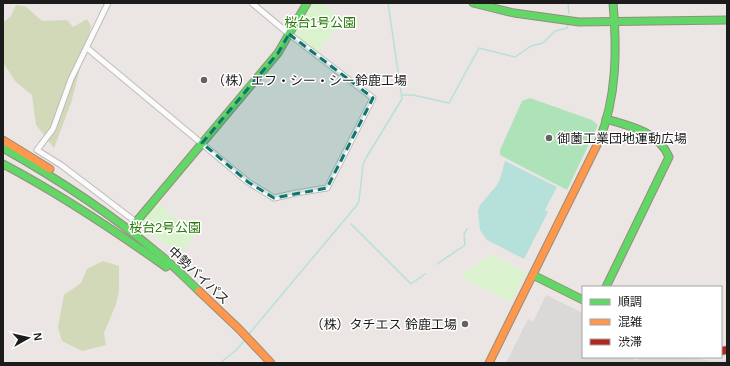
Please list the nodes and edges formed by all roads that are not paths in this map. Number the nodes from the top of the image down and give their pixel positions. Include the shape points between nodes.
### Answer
1 (108, 3) edge
2 (252, 3) edge
3 (307, 3) edge
4 (473, 3) edge
5 (613, 3) edge
6 (727, 20) edge
7 (615, 21) junction
8 (289, 34) junction
9 (87, 48) junction
10 (606, 119) junction
11 (3, 140) edge
12 (202, 144) junction
13 (3, 148) edge
14 (3, 164) edge
15 (49, 172) junction
16 (136, 222) joint
17 (533, 275) junction
18 (606, 286) edge
19 (207, 298) junction
20 (582, 300) edge
21 (271, 363) edge
22 (489, 363) edge

1 - 9 street
2 - 8 street
3 - 8 main road
4 - 7 main road via 514,13 579,22
5 - 7 main road
6 - 7 main road
7 - 10 main road via 614,78
8 - 12 main road via 278,53
8 - 12 street via 374,98 327,188 274,198 248,182
9 - 12 street
9 - 16 street via 71,79 53,129 37,150
10 - 17 main road via 601,135
10 - 18 main road via 650,134 666,150 669,157
11 - 15 main road
12 - 16 main road
13 - 15 main road
14 - 19 main road via 157,260
15 - 19 main road, 中勢バイパス via 78,188 156,250
17 - 20 main road
17 - 22 main road
19 - 21 main road, 中勢バイパス

